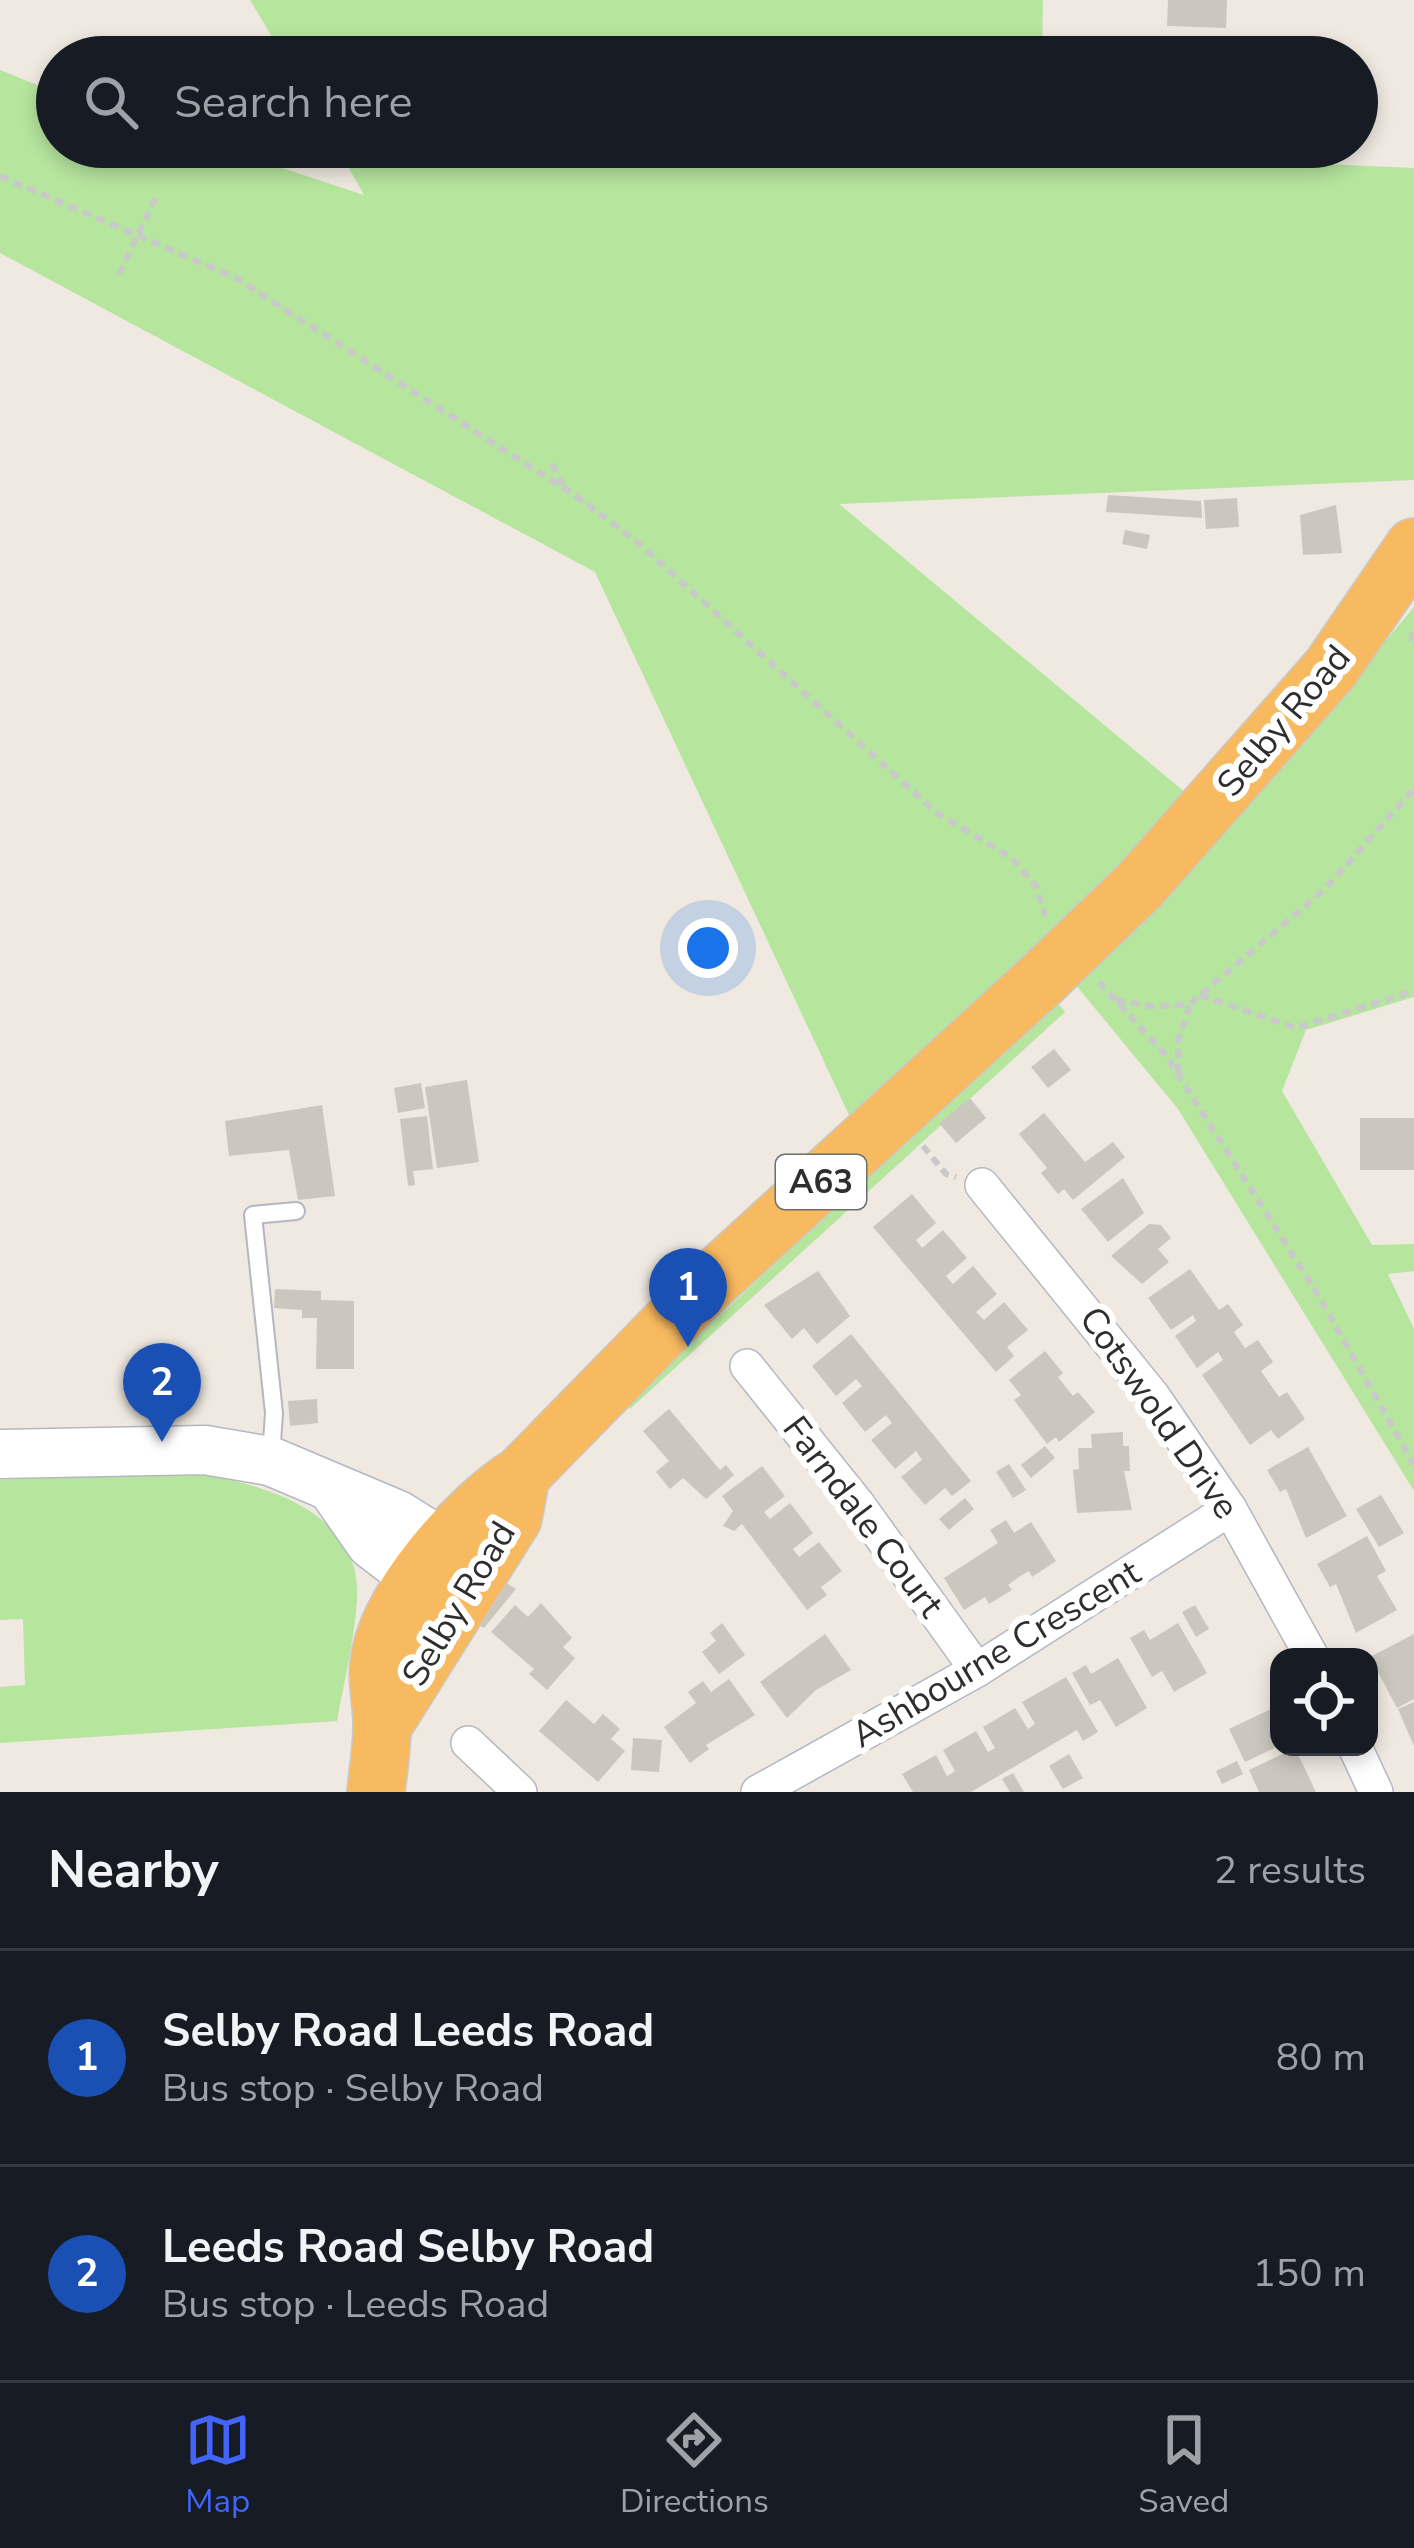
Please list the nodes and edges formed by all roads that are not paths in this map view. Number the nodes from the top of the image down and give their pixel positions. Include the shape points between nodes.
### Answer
1 (1414, 547) edge
2 (982, 1185) road end
3 (296, 1210) dead end
4 (747, 1366) dead end
5 (0, 1454) edge
6 (270, 1461) junction
7 (1230, 1509) junction
8 (449, 1575) junction
9 (1307, 1648) edge
10 (977, 1670) junction
11 (468, 1743) dead end
12 (1359, 1756) edge
13 (376, 1792) edge
14 (520, 1792) edge
15 (758, 1792) edge
16 (1376, 1792) edge

1 - 8 highway, Selby Road / A63, bridge via 1331,668 1140,885 704,1288 521,1475 513,1518
2 - 7 street, Cotswold Drive via 1154,1396
3 - 6 lane via 253,1215 274,1413
4 - 10 street, Farndale Court
5 - 6 main road via 205,1450
6 - 8 main road via 334,1491 359,1532
7 - 9 street, Cotswold Drive
7 - 10 street, Ashbourne Crescent
8 - 13 highway, Selby Road / A63 via 390,1623 379,1664
10 - 15 street, Ashbourne Crescent
11 - 14 street
12 - 16 street

